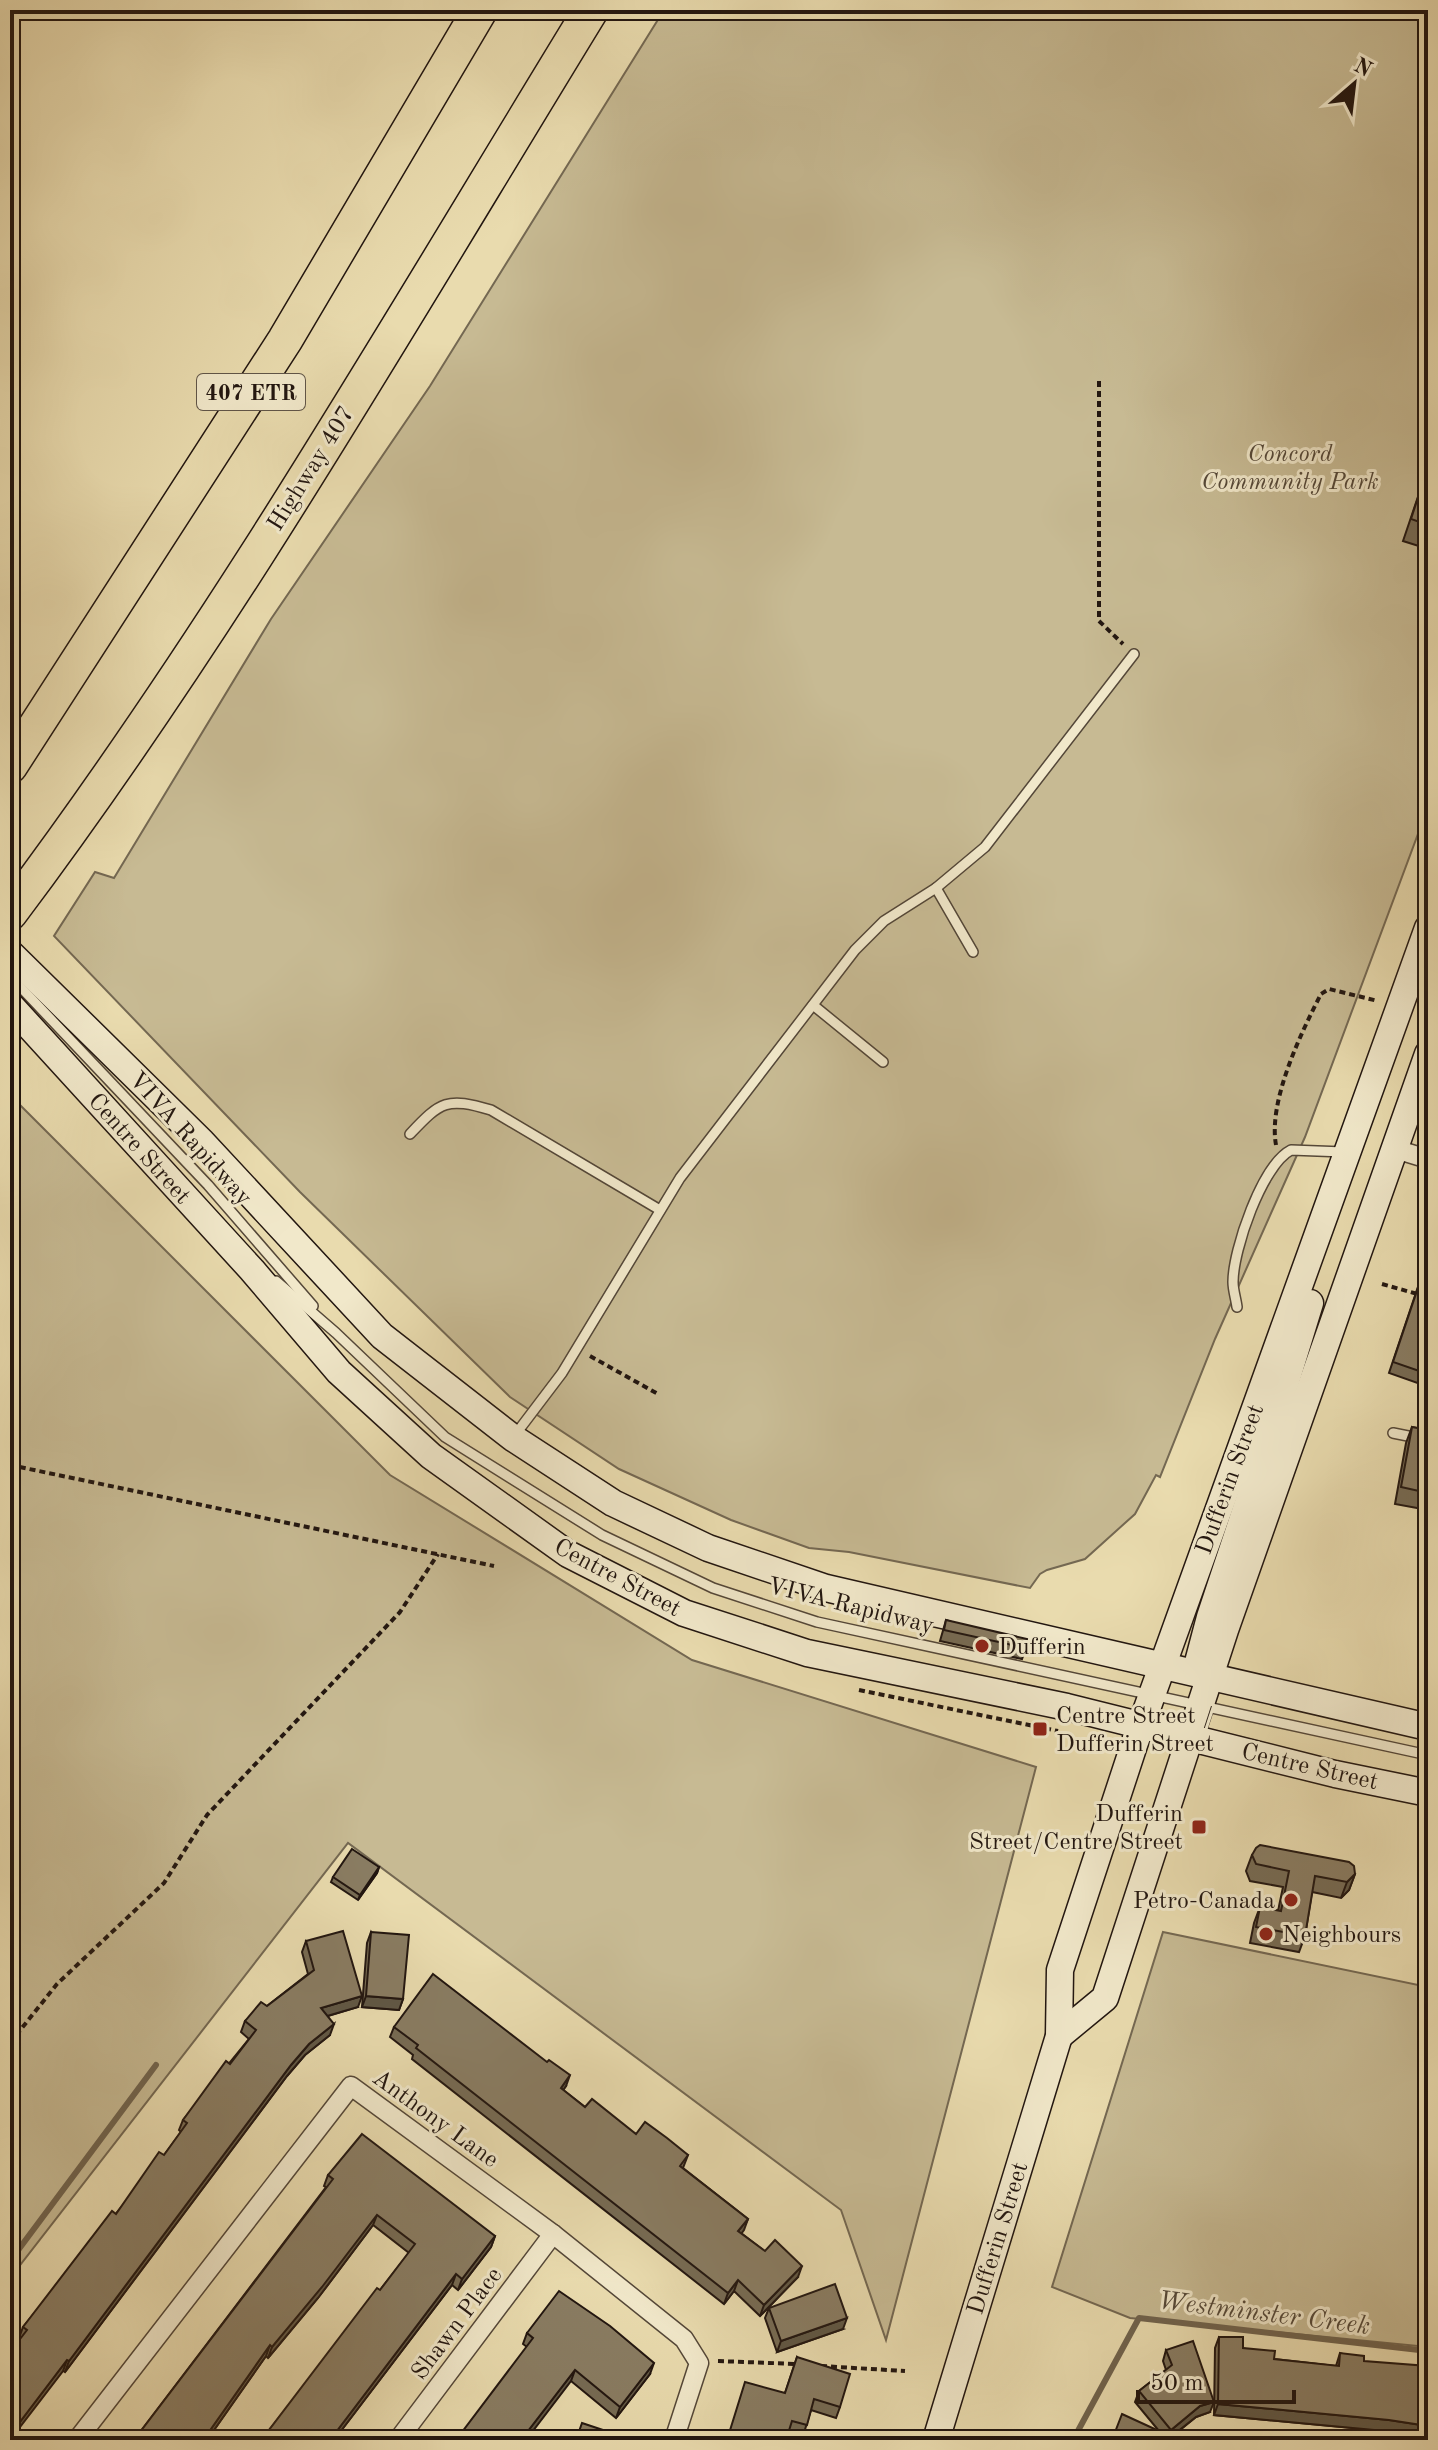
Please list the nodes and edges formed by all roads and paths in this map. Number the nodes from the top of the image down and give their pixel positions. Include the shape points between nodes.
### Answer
1 (480, 10) edge
2 (591, 10) edge
3 (1099, 381) dead end
4 (1134, 654) joint
5 (10, 766) edge
6 (936, 888) junction
7 (10, 913) edge
8 (1428, 928) edge
9 (973, 952) dead end
10 (10, 953) edge
11 (10, 976) edge
12 (10, 1005) edge
13 (813, 1005) junction
14 (1399, 1008) junction
15 (1428, 1054) edge
16 (883, 1062) dead end
17 (410, 1134) dead end
18 (1395, 1149) junction
19 (1428, 1159) edge
20 (1279, 1160) junction
21 (1344, 1160) junction
22 (660, 1210) junction
23 (207, 1221) junction
24 (1382, 1284) dead end
25 (1428, 1297) edge
26 (1237, 1307) dead end
27 (336, 1333) junction
28 (577, 1348) junction
29 (658, 1394) dead end
30 (1393, 1433) dead end
31 (513, 1438) junction
32 (1428, 1440) edge
33 (10, 1465) edge
34 (438, 1554) junction
35 (494, 1566) dead end
36 (1162, 1665) junction
37 (1203, 1675) junction
38 (1152, 1695) junction
39 (1200, 1705) junction
40 (1141, 1724) junction
41 (1428, 1727) edge
42 (1190, 1737) junction
43 (1255, 1754) junction
44 (1428, 1755) edge
45 (1428, 1793) edge
46 (1059, 2036) junction
47 (10, 2043) edge
48 (553, 2234) junction
49 (699, 2363) junction
50 (801, 2364) edge
51 (816, 2365) edge
52 (905, 2371) dead end
53 (77, 2440) edge
54 (398, 2440) edge
55 (674, 2440) edge
56 (936, 2440) edge

1 - 5 highway, 407 ETR via 285,340
2 - 7 highway, Highway 407 / 407 ETR via 293,496 106,783
3 - 4 path via 1099,621
4 - 6 lane via 985,847
6 - 9 lane
6 - 13 lane via 884,921
8 - 14 main road, Dufferin Street
10 - 31 main road, Centre Street via 202,1142 382,1336
11 - 27 lane, VIVA Rapidway via 208,1185
12 - 23 main road, Centre Street
13 - 16 lane
13 - 22 lane
14 - 20 path via 1329,989 1321,994 1278,1102 1274,1135
14 - 21 main road, Dufferin Street
15 - 18 main road, Dufferin Street
17 - 22 lane via 430,1112 448,1103 461,1101 491,1110
18 - 19 street
18 - 37 main road, Dufferin Street
20 - 21 lane via 1291,1150
20 - 26 lane via 1243,1235 1233,1281
21 - 36 main road, Dufferin Street
21 - 37 main road via 1316,1283 1207,1625
22 - 28 lane
23 - 27 lane, VIVA Rapidway
23 - 40 main road, Centre Street via 351,1383 431,1456 568,1554 684,1613 807,1653
24 - 25 path
27 - 38 lane, VIVA Rapidway via 445,1437 602,1535 713,1588 817,1622
28 - 29 path
28 - 31 lane
30 - 32 lane
31 - 36 main road, Centre Street via 613,1503 708,1548 826,1588
33 - 34 path
34 - 35 path
34 - 47 path via 400,1612 207,1815 164,1883 57,1984
36 - 37 main road, Centre Street
36 - 38 main road, Dufferin Street
37 - 39 main road, Dufferin Street
37 - 41 main road, Centre Street
38 - 39 lane, VIVA Rapidway
38 - 40 main road, Dufferin Street
39 - 42 main road, Dufferin Street
39 - 43 main road via 1210,1724 1229,1741
39 - 44 lane, VIVA Rapidway
40 - 42 main road, Centre Street
40 - 46 main road, Dufferin Street via 1060,1970
42 - 43 main road, Centre Street
42 - 46 main road, Dufferin Street via 1105,1998
43 - 45 main road, Centre Street
46 - 56 main road, Dufferin Street
48 - 49 street, Anthony Lane via 684,2339
48 - 53 street, Anthony Lane via 351,2086
48 - 54 street, Shawn Place
49 - 50 path
49 - 55 street
51 - 52 path

